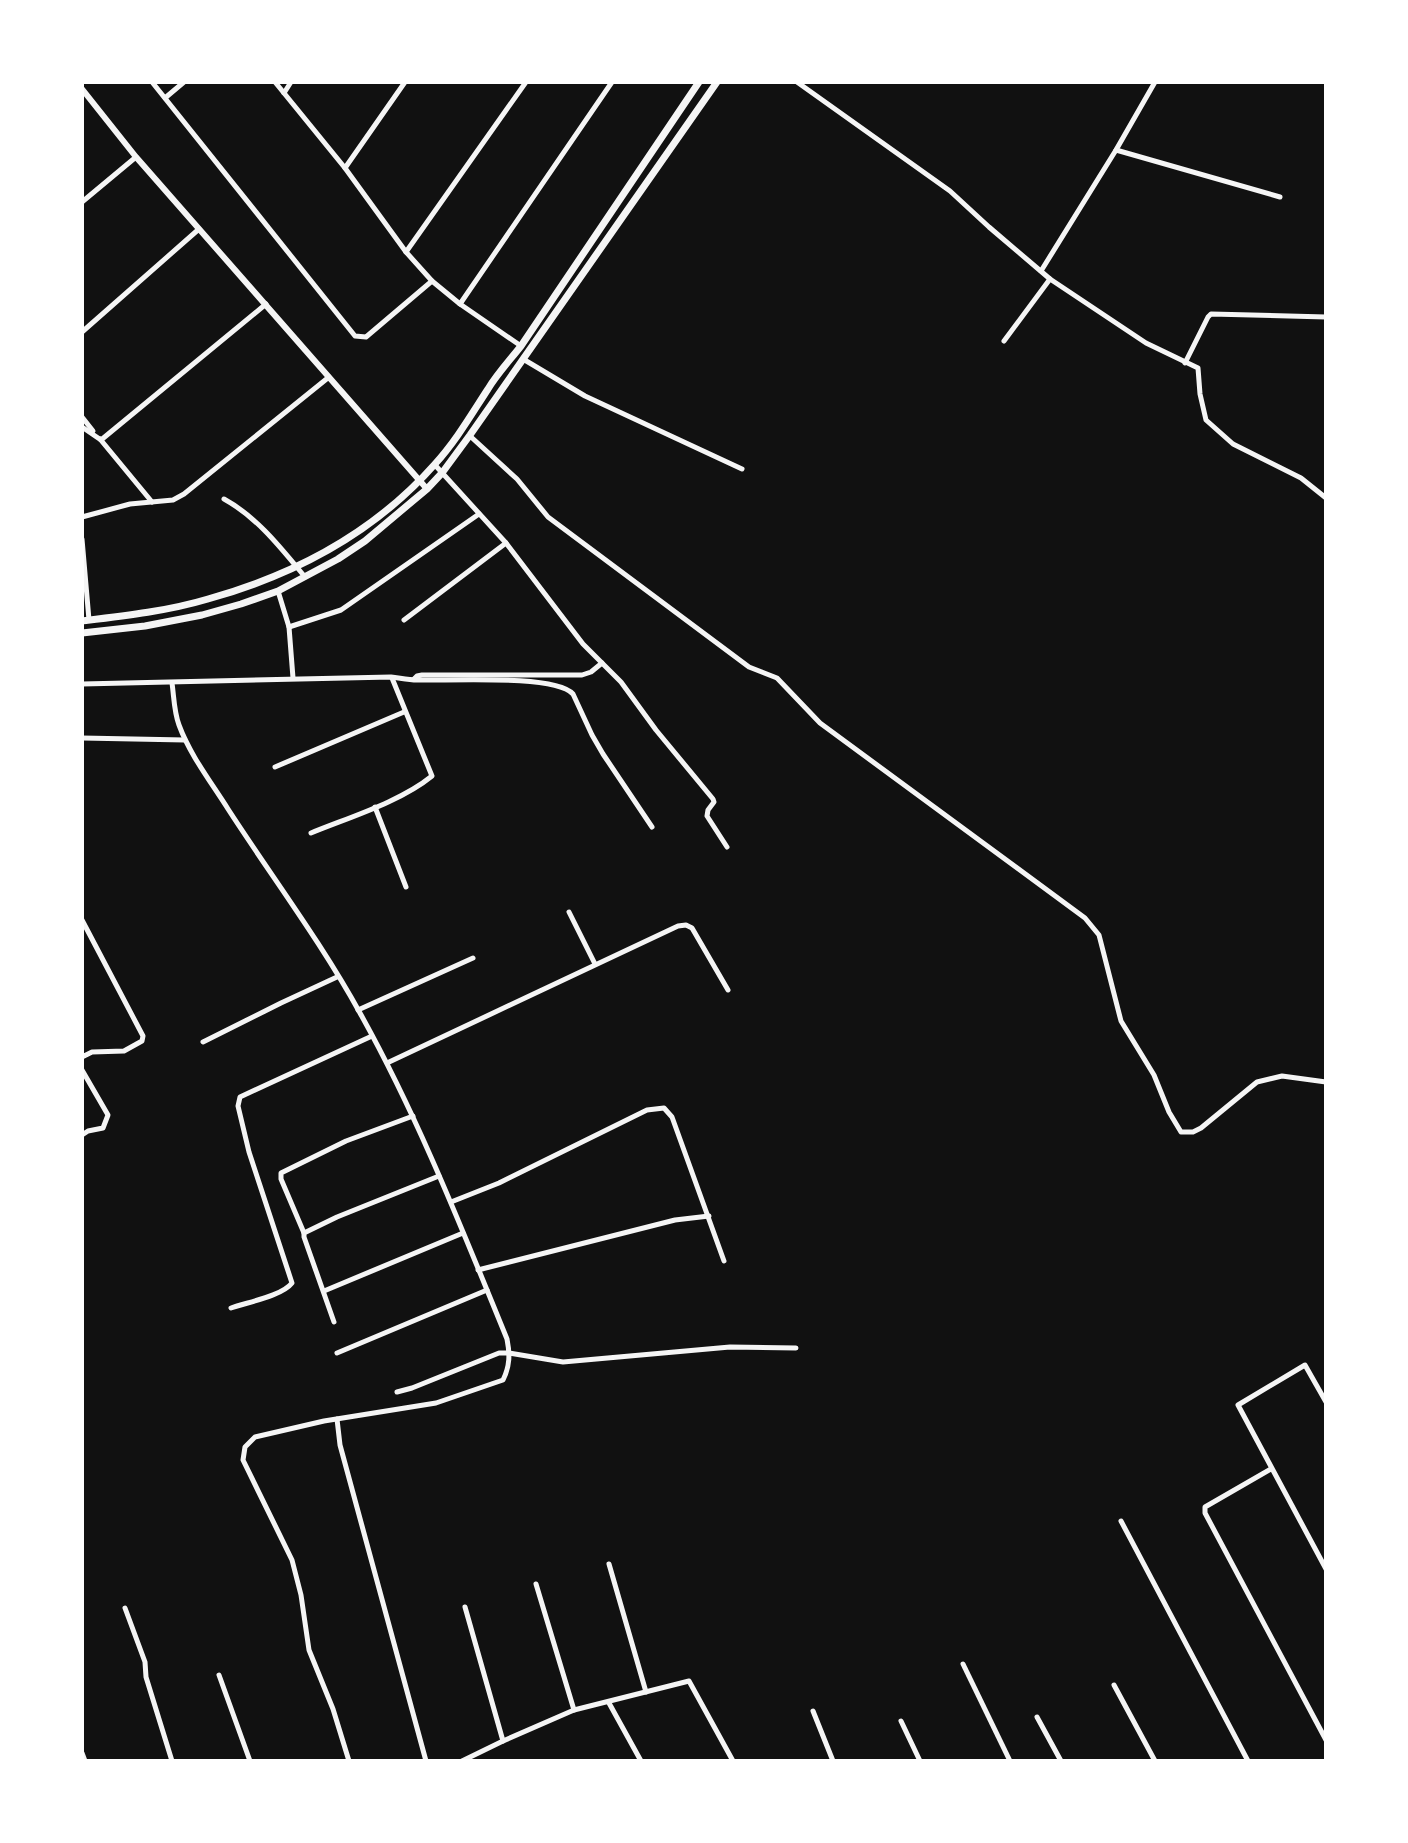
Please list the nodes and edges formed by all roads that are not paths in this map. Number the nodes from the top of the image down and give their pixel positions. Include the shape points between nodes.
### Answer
1 (152, 82) edge
2 (184, 82) edge
3 (275, 82) edge
4 (291, 82) edge
5 (405, 82) edge
6 (526, 82) edge
7 (612, 82) edge
8 (699, 82) edge
9 (717, 82) edge
10 (797, 82) edge
11 (1155, 82) edge
12 (82, 89) edge
13 (284, 93) junction
14 (165, 98) junction
15 (1116, 150) junction
16 (136, 157) junction
17 (345, 168) junction
18 (1280, 197) dead end
19 (82, 202) edge
20 (199, 229) junction
21 (406, 252) junction
22 (1041, 271) junction
23 (1050, 279) junction
24 (432, 281) junction
25 (266, 304) junction
26 (460, 304) junction
27 (1326, 317) edge
28 (82, 332) edge
29 (1004, 341) dead end
30 (521, 346) junction
31 (523, 359) junction
32 (1185, 363) junction
33 (329, 376) junction
34 (82, 417) edge
35 (82, 427) edge
36 (470, 435) junction
37 (101, 440) junction
38 (435, 465) junction
39 (742, 469) dead end
40 (442, 473) junction
41 (419, 480) junction
42 (427, 489) junction
43 (1326, 498) edge
44 (224, 499) dead end
45 (153, 503) junction
46 (480, 514) junction
47 (82, 517) edge
48 (82, 539) edge
49 (506, 543) junction
50 (297, 567) junction
51 (305, 577) junction
52 (278, 591) junction
53 (404, 620) dead end
54 (85, 621) edge
55 (289, 627) junction
56 (82, 633) edge
57 (602, 663) junction
58 (391, 677) junction
59 (293, 678) junction
60 (413, 680) junction
61 (172, 683) junction
62 (82, 684) edge
63 (404, 712) junction
64 (82, 738) edge
65 (185, 740) junction
66 (275, 767) dead end
67 (375, 807) junction
68 (652, 827) dead end
69 (311, 833) dead end
70 (727, 847) dead end
71 (406, 887) dead end
72 (569, 912) dead end
73 (82, 920) edge
74 (473, 958) dead end
75 (595, 964) junction
76 (337, 977) junction
77 (728, 990) dead end
78 (358, 1010) junction
79 (372, 1036) junction
80 (203, 1042) dead end
81 (82, 1057) edge
82 (387, 1063) junction
83 (82, 1070) edge
84 (1326, 1082) edge
85 (413, 1116) junction
86 (82, 1135) edge
87 (439, 1176) junction
88 (451, 1202) junction
89 (709, 1216) junction
90 (304, 1233) junction
91 (463, 1233) junction
92 (724, 1261) dead end
93 (478, 1270) junction
94 (487, 1290) junction
95 (324, 1291) junction
96 (231, 1308) dead end
97 (334, 1322) dead end
98 (796, 1348) dead end
99 (337, 1353) dead end
100 (509, 1353) junction
101 (397, 1392) dead end
102 (1326, 1402) edge
103 (337, 1419) junction
104 (1271, 1469) junction
105 (1121, 1521) dead end
106 (609, 1564) dead end
107 (1326, 1569) edge
108 (536, 1584) dead end
109 (465, 1607) dead end
110 (125, 1608) dead end
111 (963, 1664) dead end
112 (219, 1675) dead end
113 (1114, 1685) dead end
114 (646, 1692) junction
115 (609, 1703) junction
116 (574, 1710) junction
117 (813, 1711) dead end
118 (1037, 1717) dead end
119 (901, 1721) dead end
120 (1326, 1740) edge
121 (503, 1741) junction
122 (82, 1753) edge
123 (85, 1761) edge
124 (172, 1761) edge
125 (250, 1761) edge
126 (349, 1761) edge
127 (426, 1761) edge
128 (462, 1761) edge
129 (641, 1761) edge
130 (733, 1761) edge
131 (833, 1761) edge
132 (920, 1761) edge
133 (1010, 1761) edge
134 (1061, 1761) edge
135 (1155, 1761) edge
136 (1248, 1761) edge

1 - 14 street
2 - 14 street
3 - 13 street
4 - 13 street
5 - 17 street
6 - 21 street
7 - 26 street
8 - 30 main road
9 - 31 main road
10 - 22 street via 950,191
11 - 15 street
12 - 16 street
13 - 17 street
14 - 24 street via 355,336 366,337
15 - 18 street
15 - 22 street
16 - 19 street
16 - 20 street
17 - 21 street
20 - 25 street
20 - 28 street
21 - 24 street
22 - 23 street
23 - 29 street
23 - 32 street
24 - 26 street
25 - 33 street
25 - 37 street
26 - 30 street
27 - 32 street via 1211,314
30 - 38 main road
31 - 36 main road
31 - 39 street via 585,396
32 - 43 street via 1198,368 1206,420 1216,430
33 - 41 street
33 - 45 street via 184,494
34 - 37 street
35 - 37 street
36 - 40 main road
36 - 84 street via 548,517 749,667 777,678 820,723 1085,918 1099,935 1121,1021 1181,1132 1201,1128 1257,1082 1282,1076
37 - 45 street
38 - 40 street
38 - 41 main road
40 - 42 main road
40 - 46 street
41 - 42 street
41 - 50 main road via 342,543
42 - 51 main road via 365,541
44 - 50 street via 241,508
45 - 47 street
46 - 49 street
46 - 55 street via 341,610
48 - 54 street
49 - 53 street
49 - 57 street
50 - 51 street
50 - 54 main road via 207,600
51 - 52 main road
52 - 55 street
52 - 56 main road via 202,615
55 - 59 street
57 - 60 street via 582,675 422,675
57 - 70 street via 713,799 707,816
58 - 59 street
58 - 60 street
58 - 63 street
59 - 61 street
60 - 68 street via 536,682 570,689 603,754
61 - 62 street
61 - 65 street
63 - 66 street
63 - 67 street via 432,776
64 - 65 street
65 - 76 street
67 - 69 street
67 - 71 street
72 - 75 street
73 - 81 street via 143,1036 124,1051
74 - 78 street
75 - 77 street via 686,925
75 - 82 street
76 - 78 street
76 - 80 street
78 - 79 street
79 - 82 street
79 - 96 street via 240,1097 249,1152 292,1283
82 - 85 street
83 - 86 street via 108,1115 103,1128
85 - 87 street
85 - 90 street via 281,1173
87 - 88 street
87 - 90 street
88 - 89 street via 647,1110 664,1108
88 - 91 street
89 - 92 street
89 - 93 street
90 - 95 street
91 - 93 street
91 - 95 street
93 - 94 street
94 - 99 street
94 - 100 street
95 - 97 street
98 - 100 street via 730,1347 563,1362
100 - 101 street
100 - 103 street via 503,1380 436,1403
102 - 104 street via 1305,1365 1238,1405
103 - 126 street via 255,1437 245,1447 243,1460 292,1560 309,1650
103 - 127 street
104 - 107 street
104 - 120 street via 1214,1500 1205,1513
105 - 136 street
106 - 114 street
108 - 116 street
109 - 121 street
110 - 124 street
111 - 133 street
112 - 125 street
113 - 135 street
114 - 115 street
114 - 130 street via 689,1681
115 - 116 street
115 - 129 street
116 - 121 street
117 - 131 street
118 - 134 street
119 - 132 street
121 - 128 street
122 - 123 street

